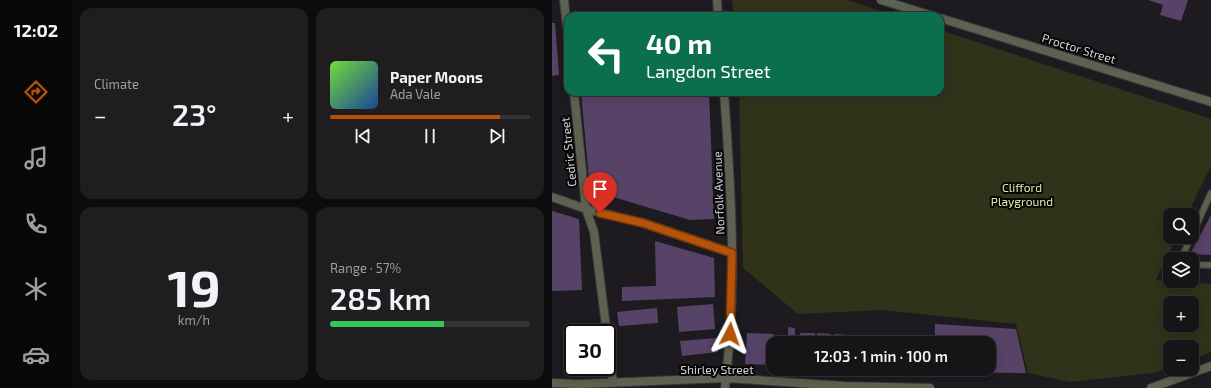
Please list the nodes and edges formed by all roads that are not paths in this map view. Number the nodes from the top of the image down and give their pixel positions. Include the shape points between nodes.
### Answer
1 (564, 0) edge
2 (717, 0) edge
3 (881, 0) edge
4 (565, 12) edge
5 (718, 12) edge
6 (920, 12) edge
7 (944, 19) edge
8 (574, 96) edge
9 (724, 96) edge
10 (1211, 102) edge
11 (1211, 193) edge
12 (552, 197) edge
13 (586, 209) junction
14 (1199, 219) edge
15 (732, 253) junction
16 (1199, 265) edge
17 (1211, 265) edge
18 (1211, 366) edge
19 (726, 378) junction
20 (613, 382) junction
21 (552, 383) edge
22 (817, 386) edge
23 (725, 388) edge
24 (930, 388) edge
25 (1152, 388) edge

1 - 4 street
2 - 5 street
3 - 6 street
7 - 10 street, Proctor Street
8 - 13 street, Cedric Street
9 - 15 street, Norfolk Avenue
11 - 14 lane
12 - 13 street
13 - 15 street via 643,223
13 - 20 street, Cedric Street via 594,232
15 - 19 street, Norfolk Avenue via 731,319
16 - 17 lane
18 - 25 street
19 - 20 street, Shirley Street
19 - 22 street, Shirley Street
19 - 23 street, Norfolk Avenue
20 - 21 street, Shirley Street
22 - 24 street, Shirley Street

